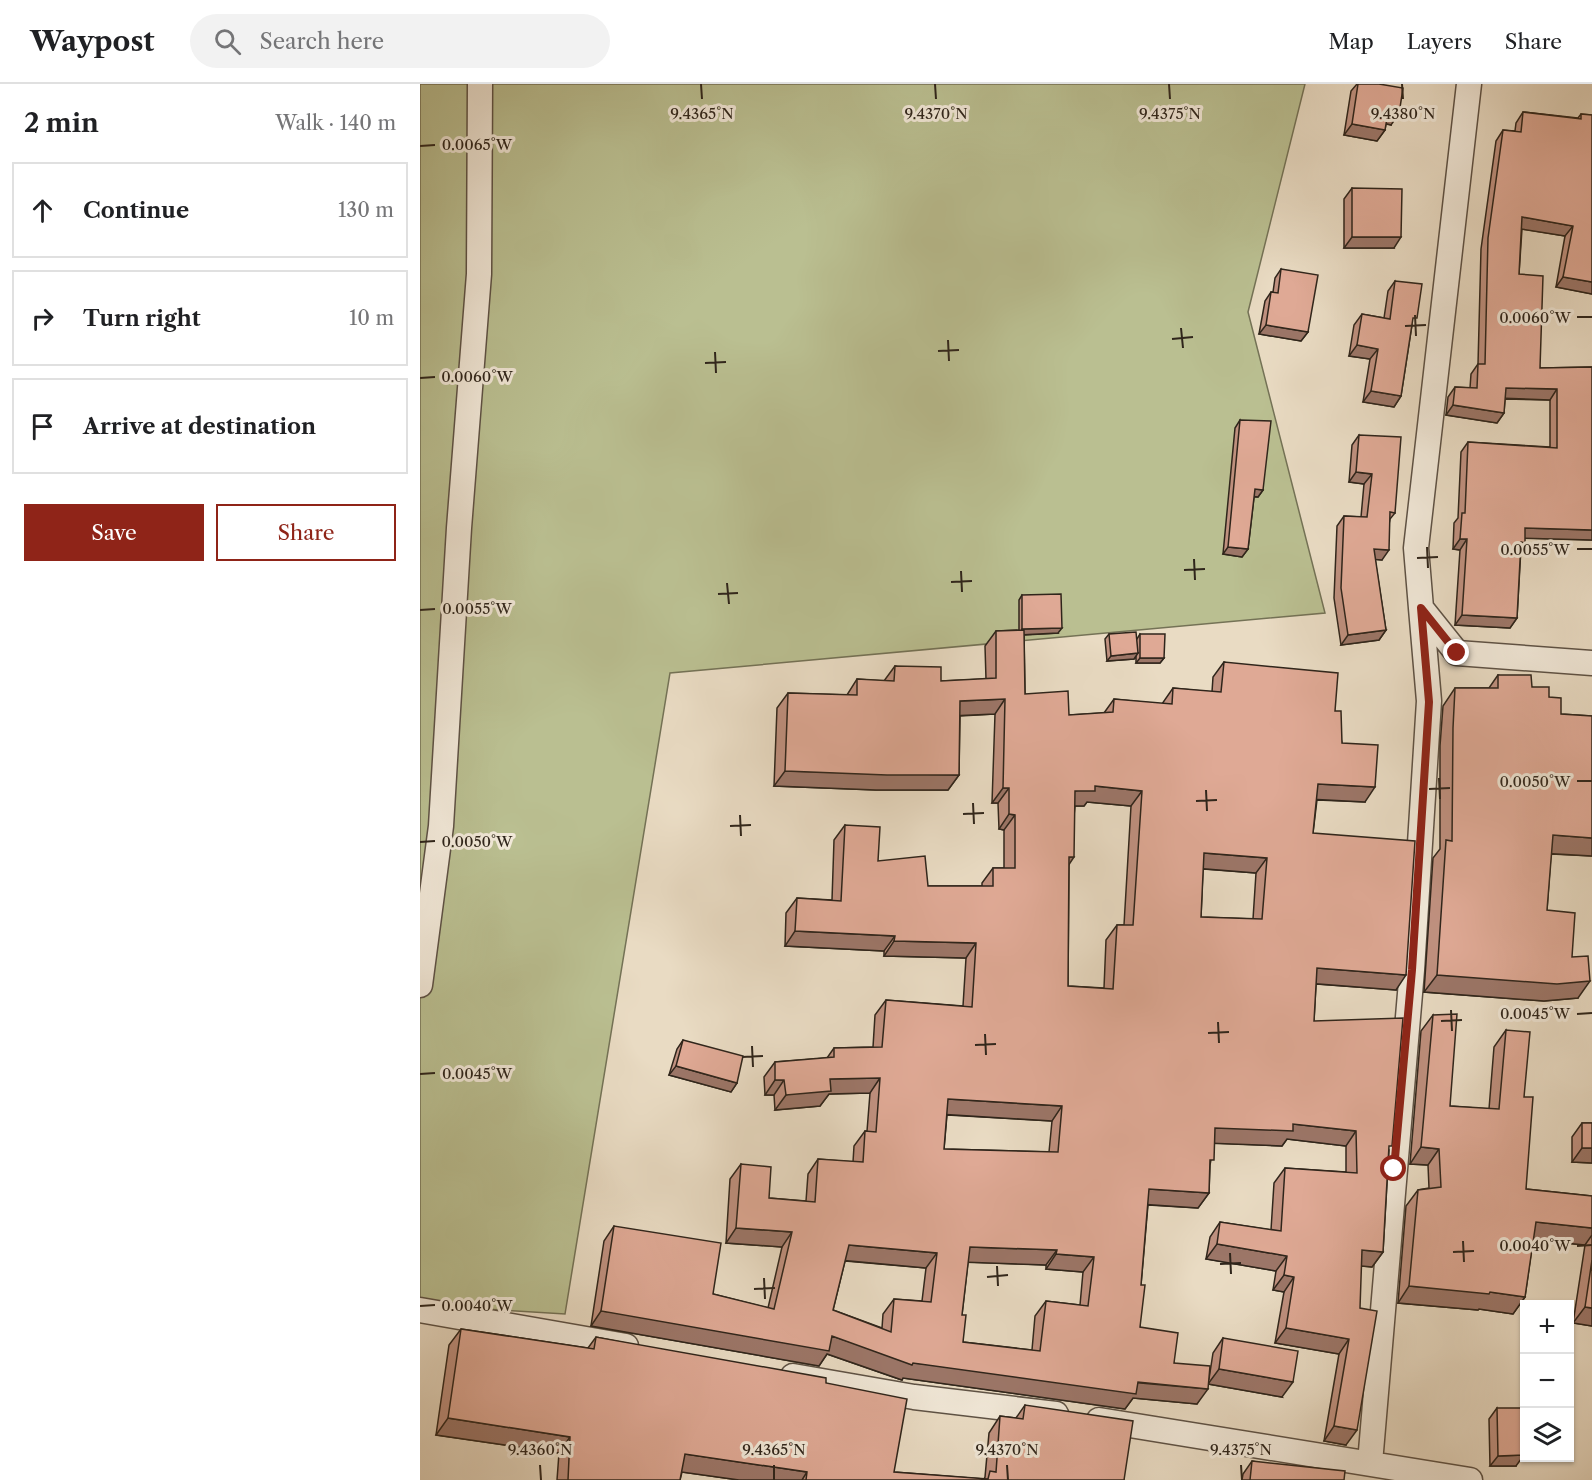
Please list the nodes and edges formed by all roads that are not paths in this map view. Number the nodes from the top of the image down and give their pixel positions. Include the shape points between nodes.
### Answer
1 (480, 84) edge
2 (1469, 84) edge
3 (1421, 608) junction
4 (1592, 663) edge
5 (420, 985) edge
6 (420, 1310) edge
7 (643, 1349) edge
8 (776, 1373) edge
9 (1370, 1463) junction
10 (1470, 1480) edge

1 - 5 street via 479,274 441,826
2 - 3 street via 1416,548
3 - 4 street via 1457,653
3 - 9 street via 1429,702 1412,970
6 - 7 street
8 - 9 street via 914,1397 1145,1426
9 - 10 street

